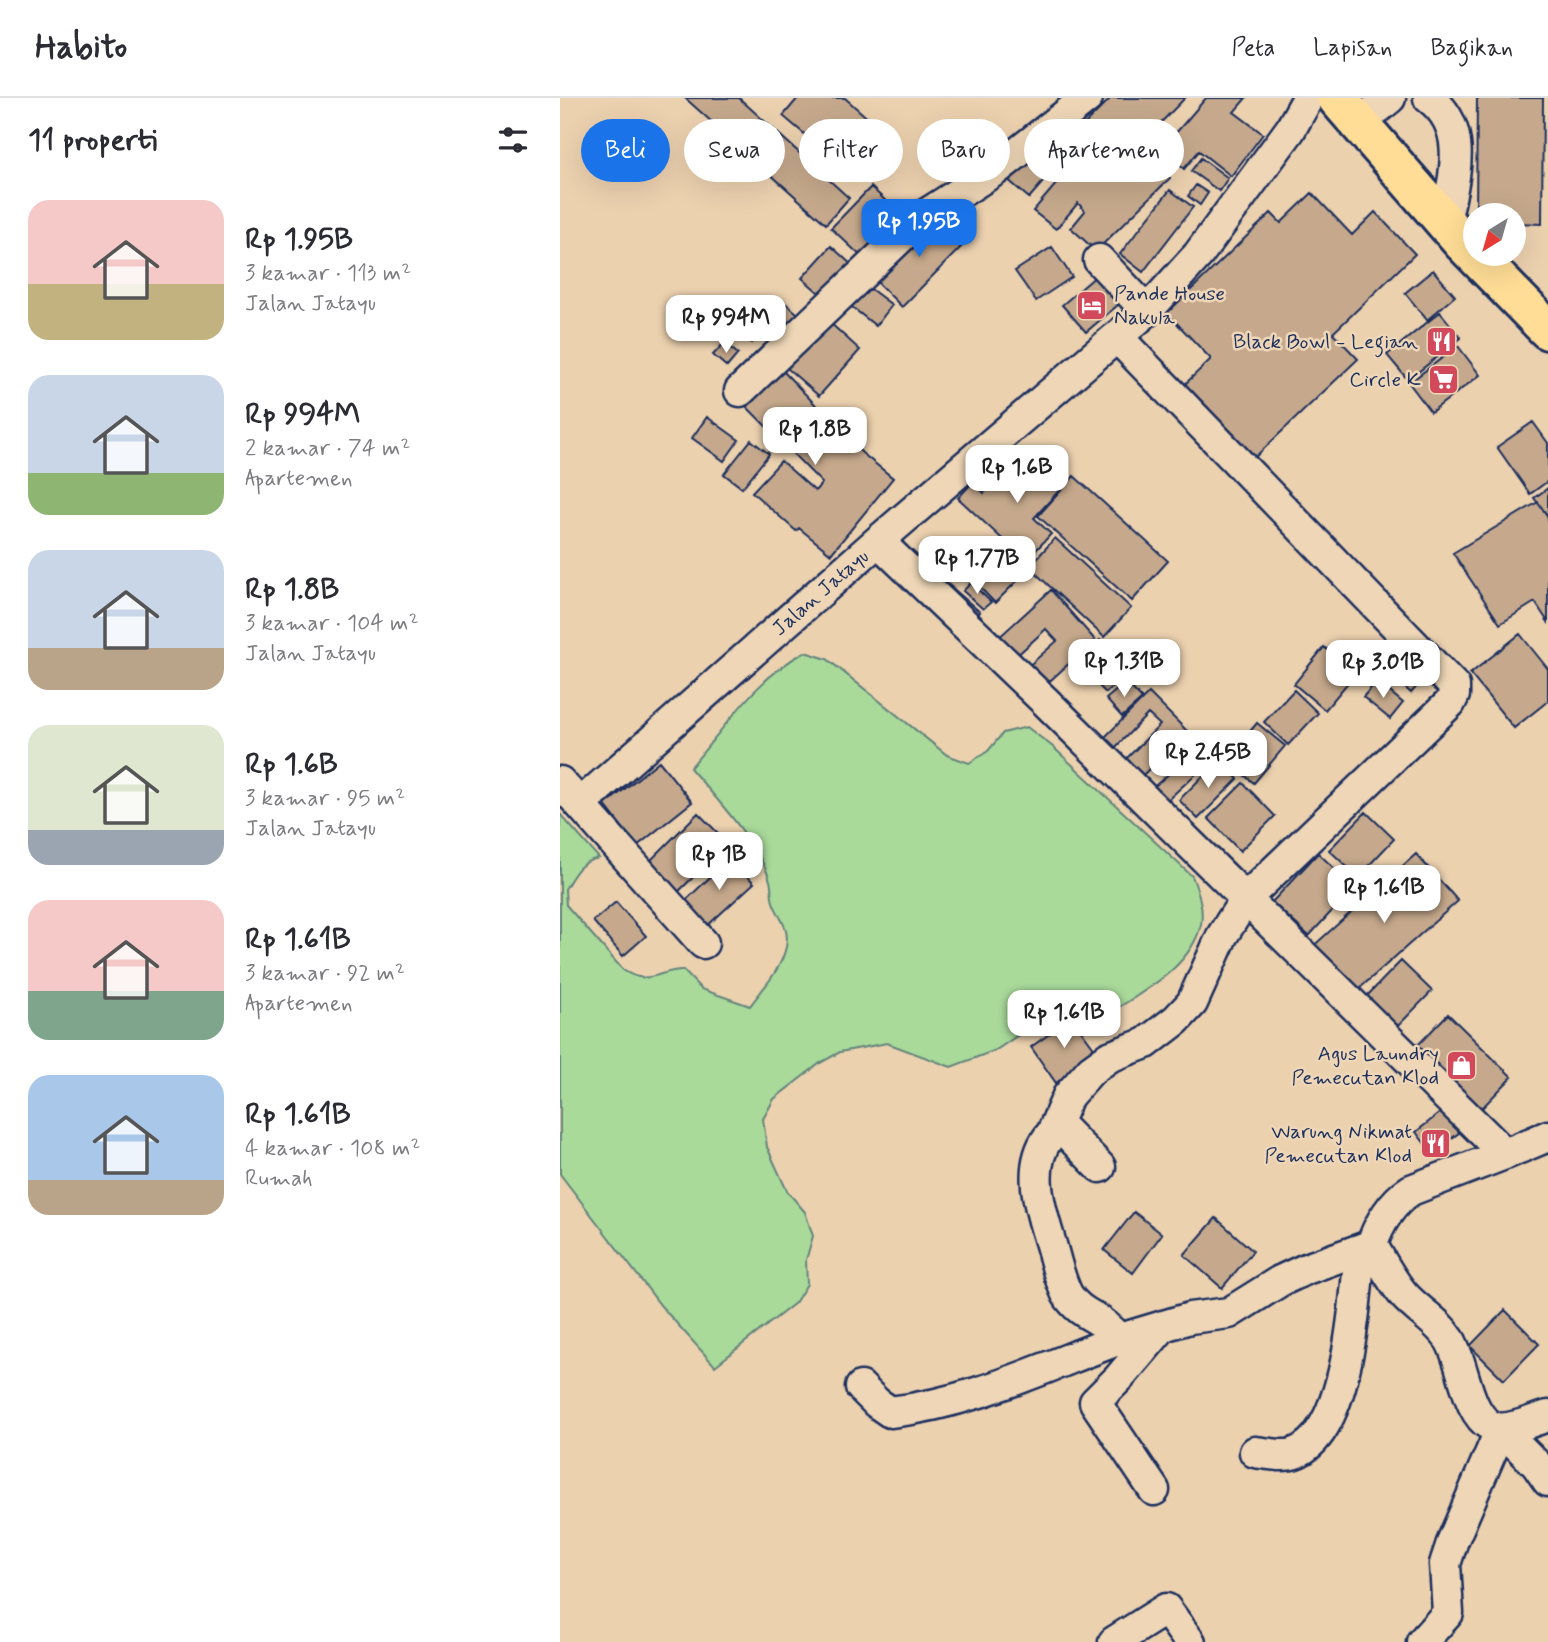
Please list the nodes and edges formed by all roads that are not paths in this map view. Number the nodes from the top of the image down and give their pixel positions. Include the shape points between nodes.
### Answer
1 (1087, 98) edge
2 (1308, 98) edge
3 (1390, 98) edge
4 (1429, 98) edge
5 (1348, 111) edge
6 (1445, 223) junction
7 (1099, 260) dead end
8 (1147, 311) junction
9 (1548, 330) edge
10 (1118, 338) junction
11 (740, 391) dead end
12 (878, 541) junction
13 (560, 782) edge
14 (580, 804) junction
15 (1245, 898) junction
16 (703, 943) dead end
17 (1053, 1130) junction
18 (1548, 1136) edge
19 (1505, 1154) junction
20 (1100, 1167) dead end
21 (1366, 1248) junction
22 (1163, 1326) junction
23 (1121, 1339) junction
24 (862, 1387) dead end
25 (1548, 1416) edge
26 (1501, 1429) junction
27 (1255, 1452) dead end
28 (1548, 1481) edge
29 (1154, 1490) dead end
30 (1114, 1642) edge
31 (1190, 1642) edge
32 (1422, 1642) edge

1 - 11 street via 997,169 922,217
2 - 8 street, Jalan Jatayu via 1290,130 1198,255
3 - 5 street
4 - 6 street via 1447,119 1457,141
5 - 6 main road
6 - 9 main road
7 - 8 street
8 - 10 street, Jalan Jatayu
10 - 12 street, Jalan Jatayu
10 - 15 street via 1454,686 1450,703
12 - 14 street, Jalan Jatayu
12 - 15 street
13 - 14 street
14 - 16 street
15 - 17 street via 1192,1003 1146,1043 1109,1057 1091,1070 1068,1096
15 - 19 street
17 - 20 street via 1065,1131
17 - 23 street via 1039,1160 1037,1198 1060,1277 1075,1304
18 - 19 street
19 - 21 street via 1401,1196
21 - 22 street via 1288,1277 1230,1313
21 - 26 street via 1450,1341 1475,1408 1484,1420
21 - 27 street via 1339,1391 1328,1422 1315,1441 1291,1455
22 - 23 street
22 - 29 street via 1095,1402
23 - 24 street via 976,1394 914,1409 890,1412
25 - 26 street
26 - 28 street
26 - 32 street via 1445,1564 1448,1613
30 - 31 street via 1166,1609

